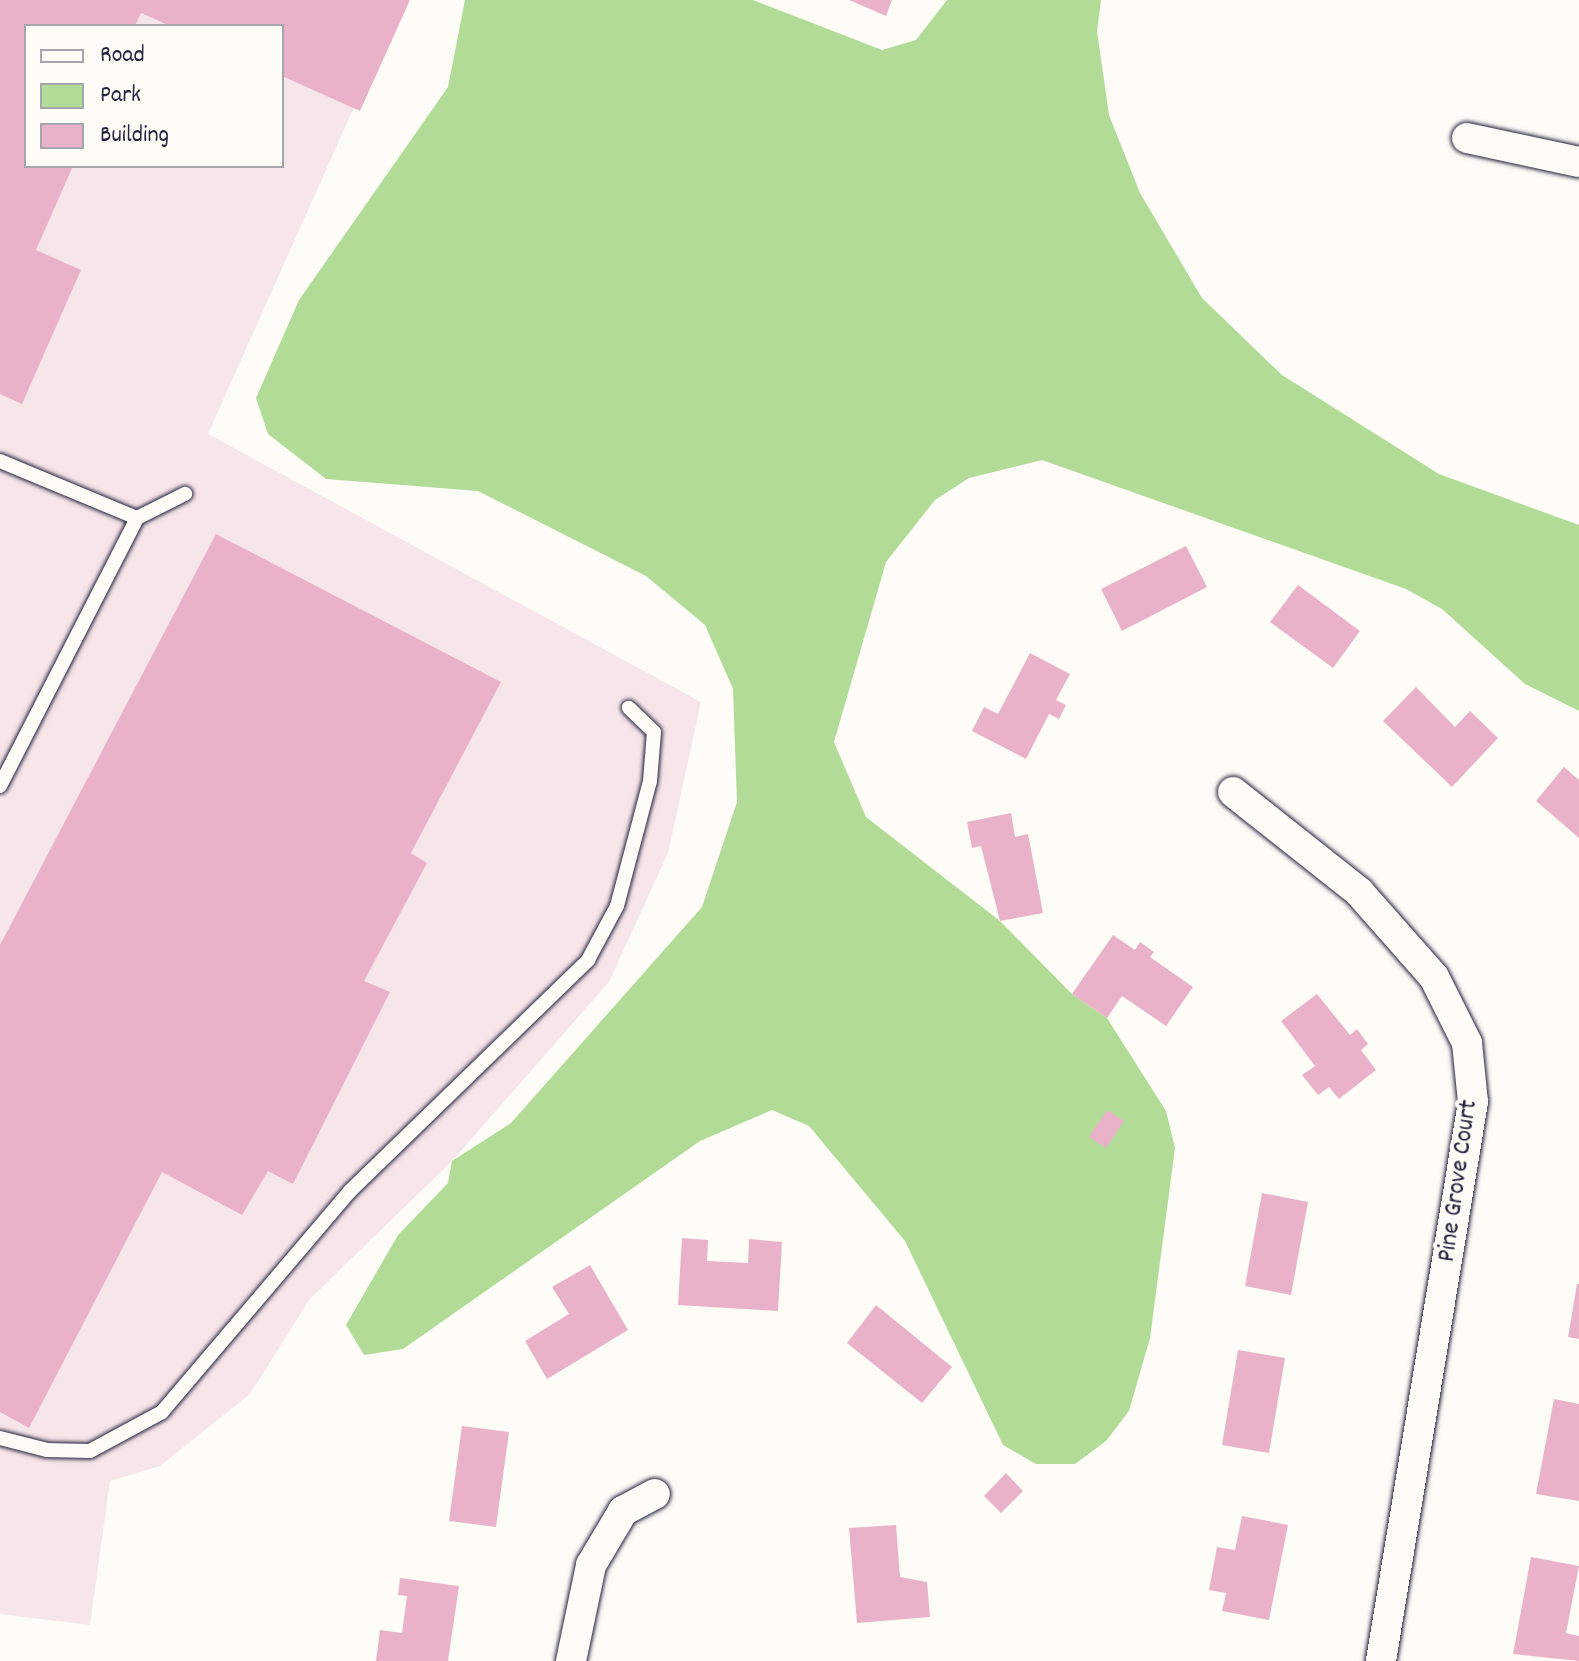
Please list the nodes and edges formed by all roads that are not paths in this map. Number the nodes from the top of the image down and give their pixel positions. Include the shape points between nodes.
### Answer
1 (1467, 138) dead end
2 (1579, 162) edge
3 (0, 461) edge
4 (185, 494) dead end
5 (137, 518) junction
6 (629, 708) dead end
7 (0, 786) edge
8 (1233, 792) dead end
9 (0, 1438) edge
10 (655, 1494) dead end
11 (571, 1661) edge
12 (1381, 1661) edge

1 - 2 street
3 - 5 lane
4 - 5 lane
5 - 7 lane
6 - 9 lane via 654,732 650,781 617,906 588,960 350,1191 162,1412 90,1451 47,1450
8 - 12 street, Pine Grove Court via 1359,892 1434,977 1467,1043 1473,1102
10 - 11 street via 623,1511 591,1565

